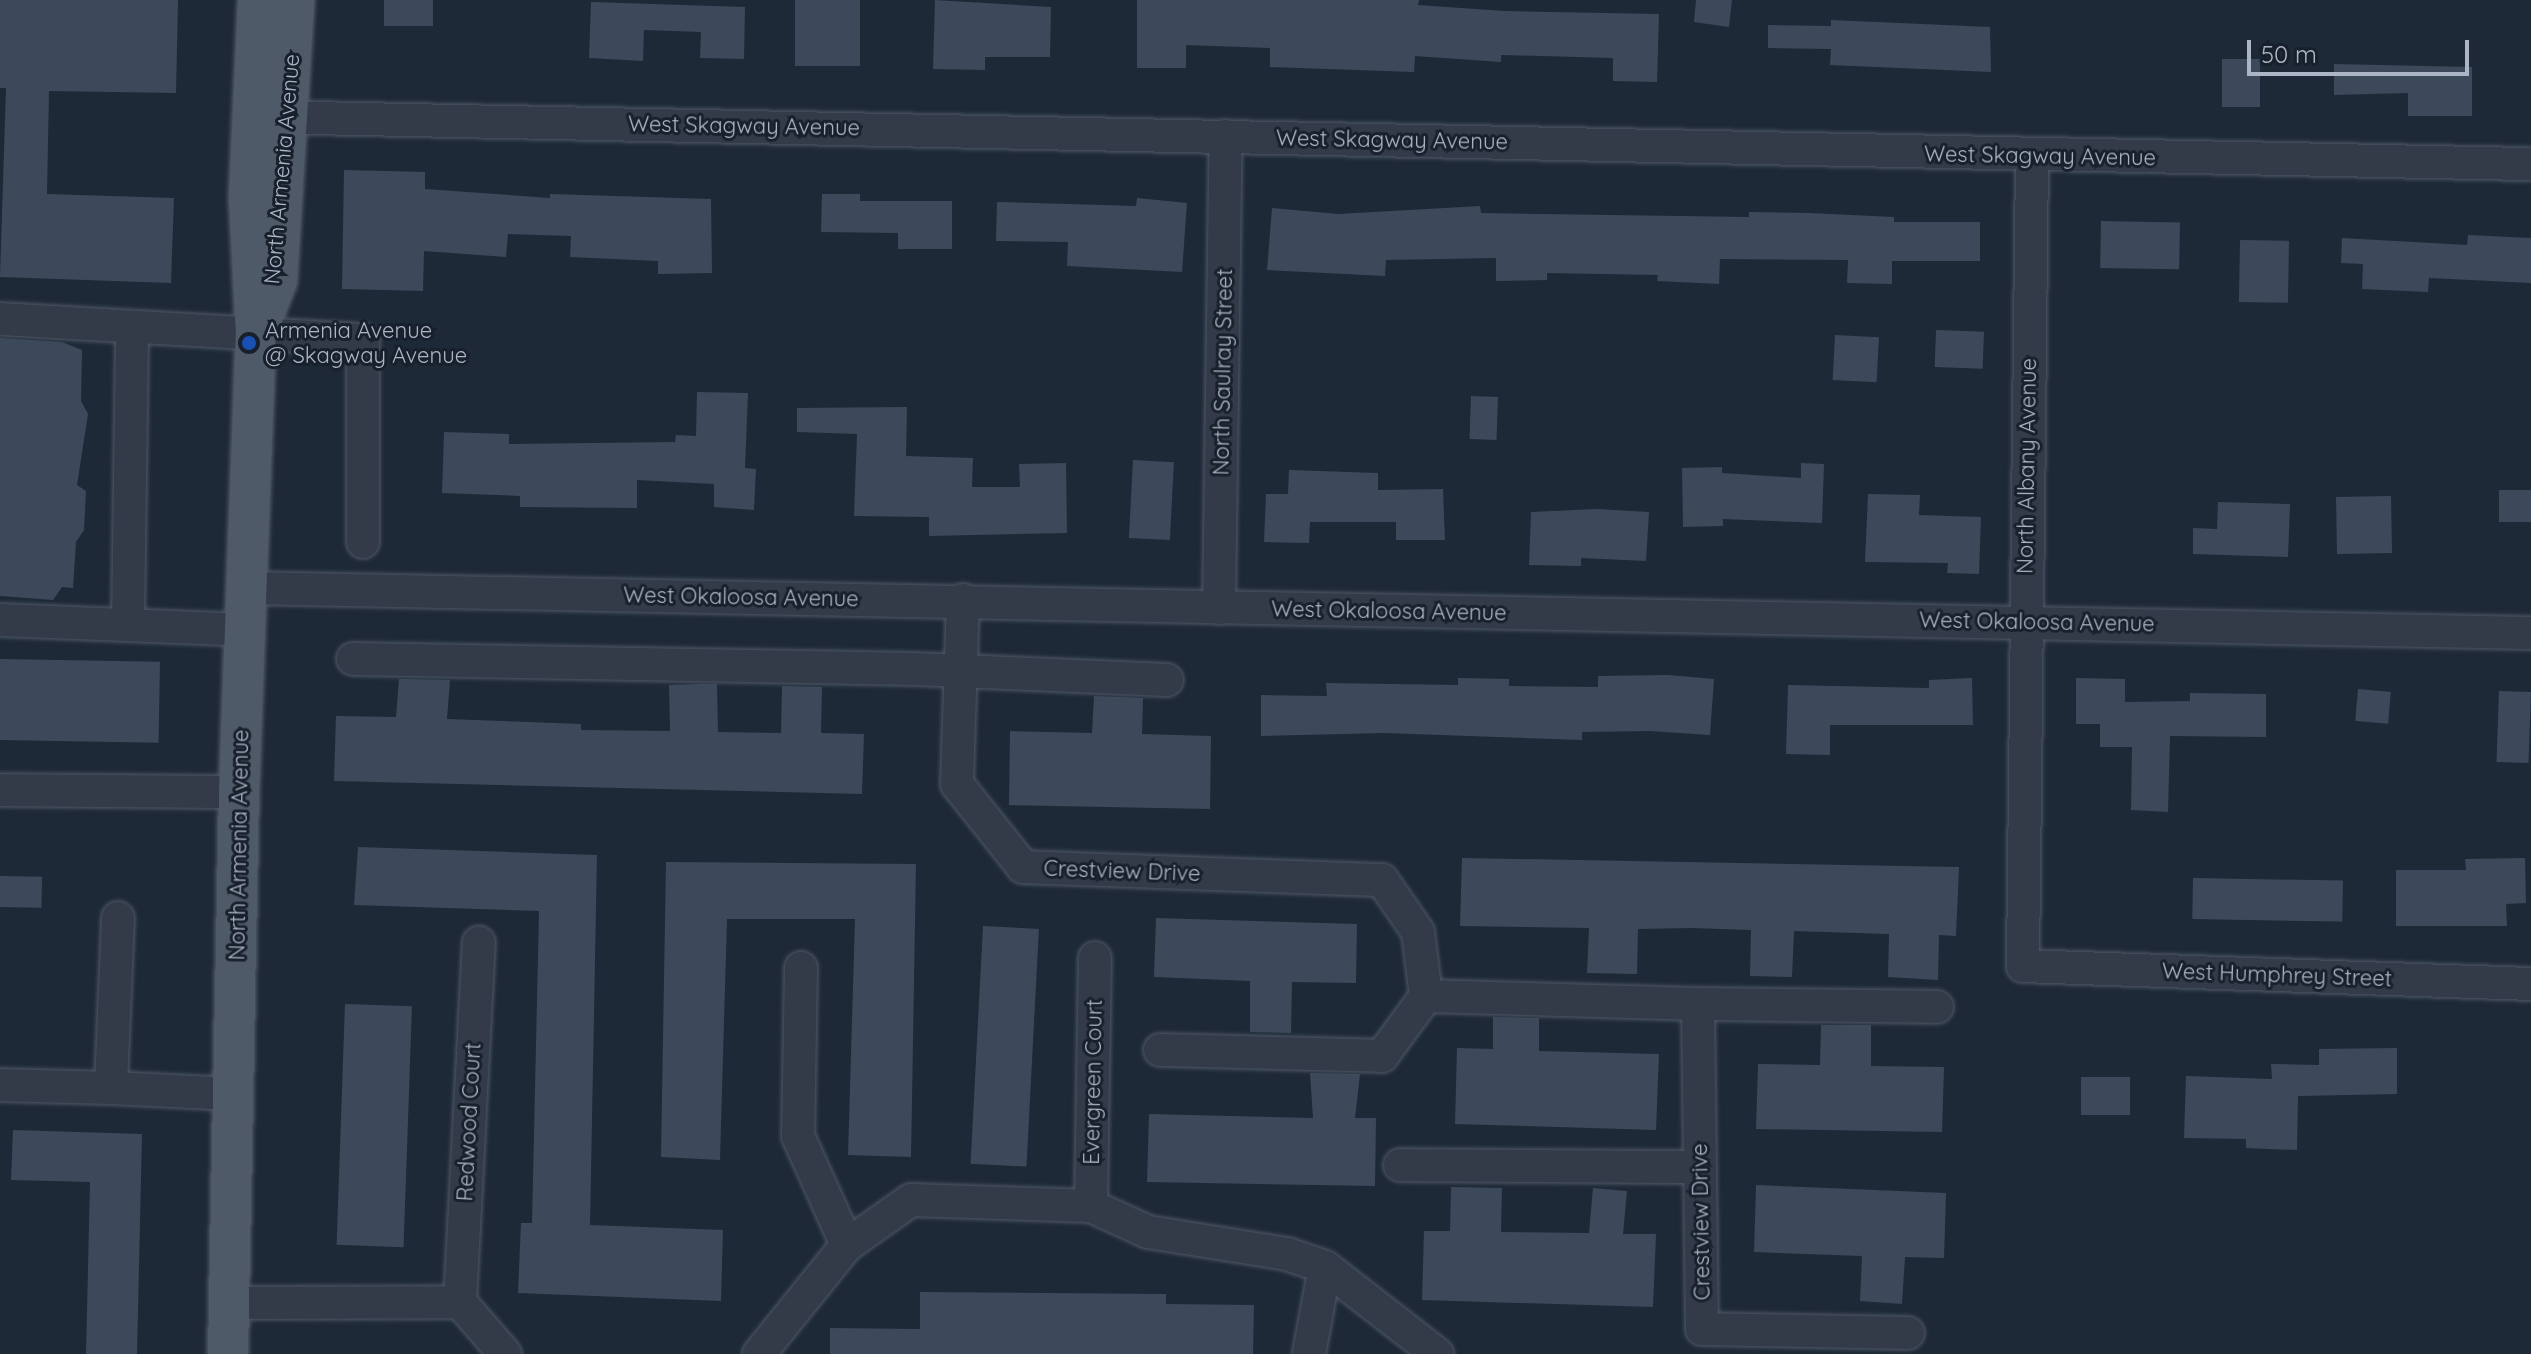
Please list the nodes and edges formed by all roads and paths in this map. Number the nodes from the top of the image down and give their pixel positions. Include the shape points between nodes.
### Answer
1 (258, 0) edge
2 (294, 0) edge
3 (272, 117) junction
4 (1226, 136) junction
5 (2032, 157) junction
6 (2531, 164) edge
7 (0, 319) edge
8 (132, 329) junction
9 (256, 335) junction
10 (363, 542) dead end
11 (247, 588) junction
12 (963, 600) junction
13 (1219, 608) junction
14 (0, 620) edge
15 (2024, 621) junction
16 (128, 624) junction
17 (246, 630) junction
18 (2531, 633) edge
19 (353, 659) dead end
20 (961, 671) junction
21 (1167, 680) dead end
22 (0, 790) edge
23 (239, 792) junction
24 (118, 918) dead end
25 (479, 943) dead end
26 (1095, 958) dead end
27 (2023, 966) joint
28 (801, 968) dead end
29 (2531, 984) edge
30 (1426, 996) junction
31 (1698, 1004) junction
32 (1937, 1007) dead end
33 (1160, 1050) dead end
34 (0, 1085) edge
35 (111, 1088) junction
36 (233, 1094) junction
37 (1400, 1165) dead end
38 (1700, 1167) junction
39 (1091, 1206) junction
40 (847, 1245) junction
41 (1325, 1267) junction
42 (460, 1302) junction
43 (229, 1303) junction
44 (1908, 1333) dead end
45 (228, 1354) edge
46 (505, 1354) edge
47 (759, 1354) edge
48 (1309, 1354) edge
49 (1437, 1354) edge

1 - 3 main road, North Armenia Avenue
2 - 3 main road, North Armenia Avenue
3 - 4 street, West Skagway Avenue
3 - 9 main road, North Armenia Avenue via 249,273
4 - 5 street, West Skagway Avenue
4 - 13 street, North Saulray Street
5 - 6 street, West Skagway Avenue
5 - 15 street, North Albany Avenue
7 - 8 street
8 - 9 street
8 - 16 street
9 - 10 street via 363,340
9 - 11 main road, North Armenia Avenue
11 - 12 street, West Okaloosa Avenue
11 - 17 main road, North Armenia Avenue
12 - 13 street, West Okaloosa Avenue
12 - 20 street, Crestview Drive
13 - 15 street, West Okaloosa Avenue
14 - 16 street
15 - 18 street, West Okaloosa Avenue
15 - 27 street, North Albany Avenue
16 - 17 street
17 - 23 main road, North Armenia Avenue
19 - 20 street
20 - 21 street
20 - 30 street, Crestview Drive via 957,784 1023,867 1382,880 1418,932
22 - 23 street
23 - 36 main road, North Armenia Avenue
24 - 35 street
25 - 42 street, Redwood Court
26 - 39 street, Evergreen Court
27 - 29 street, West Humphrey Street
28 - 40 street via 798,1136
30 - 31 street
30 - 33 street via 1382,1056
31 - 32 street
31 - 38 street, Crestview Drive
34 - 35 street
35 - 36 street
36 - 43 main road, North Armenia Avenue
37 - 38 street
38 - 44 street, Crestview Drive via 1702,1329
39 - 40 street via 911,1200
39 - 41 street via 1148,1232 1287,1254
40 - 47 street
41 - 48 street
41 - 49 street
42 - 43 street
42 - 46 street
43 - 45 main road, North Armenia Avenue

